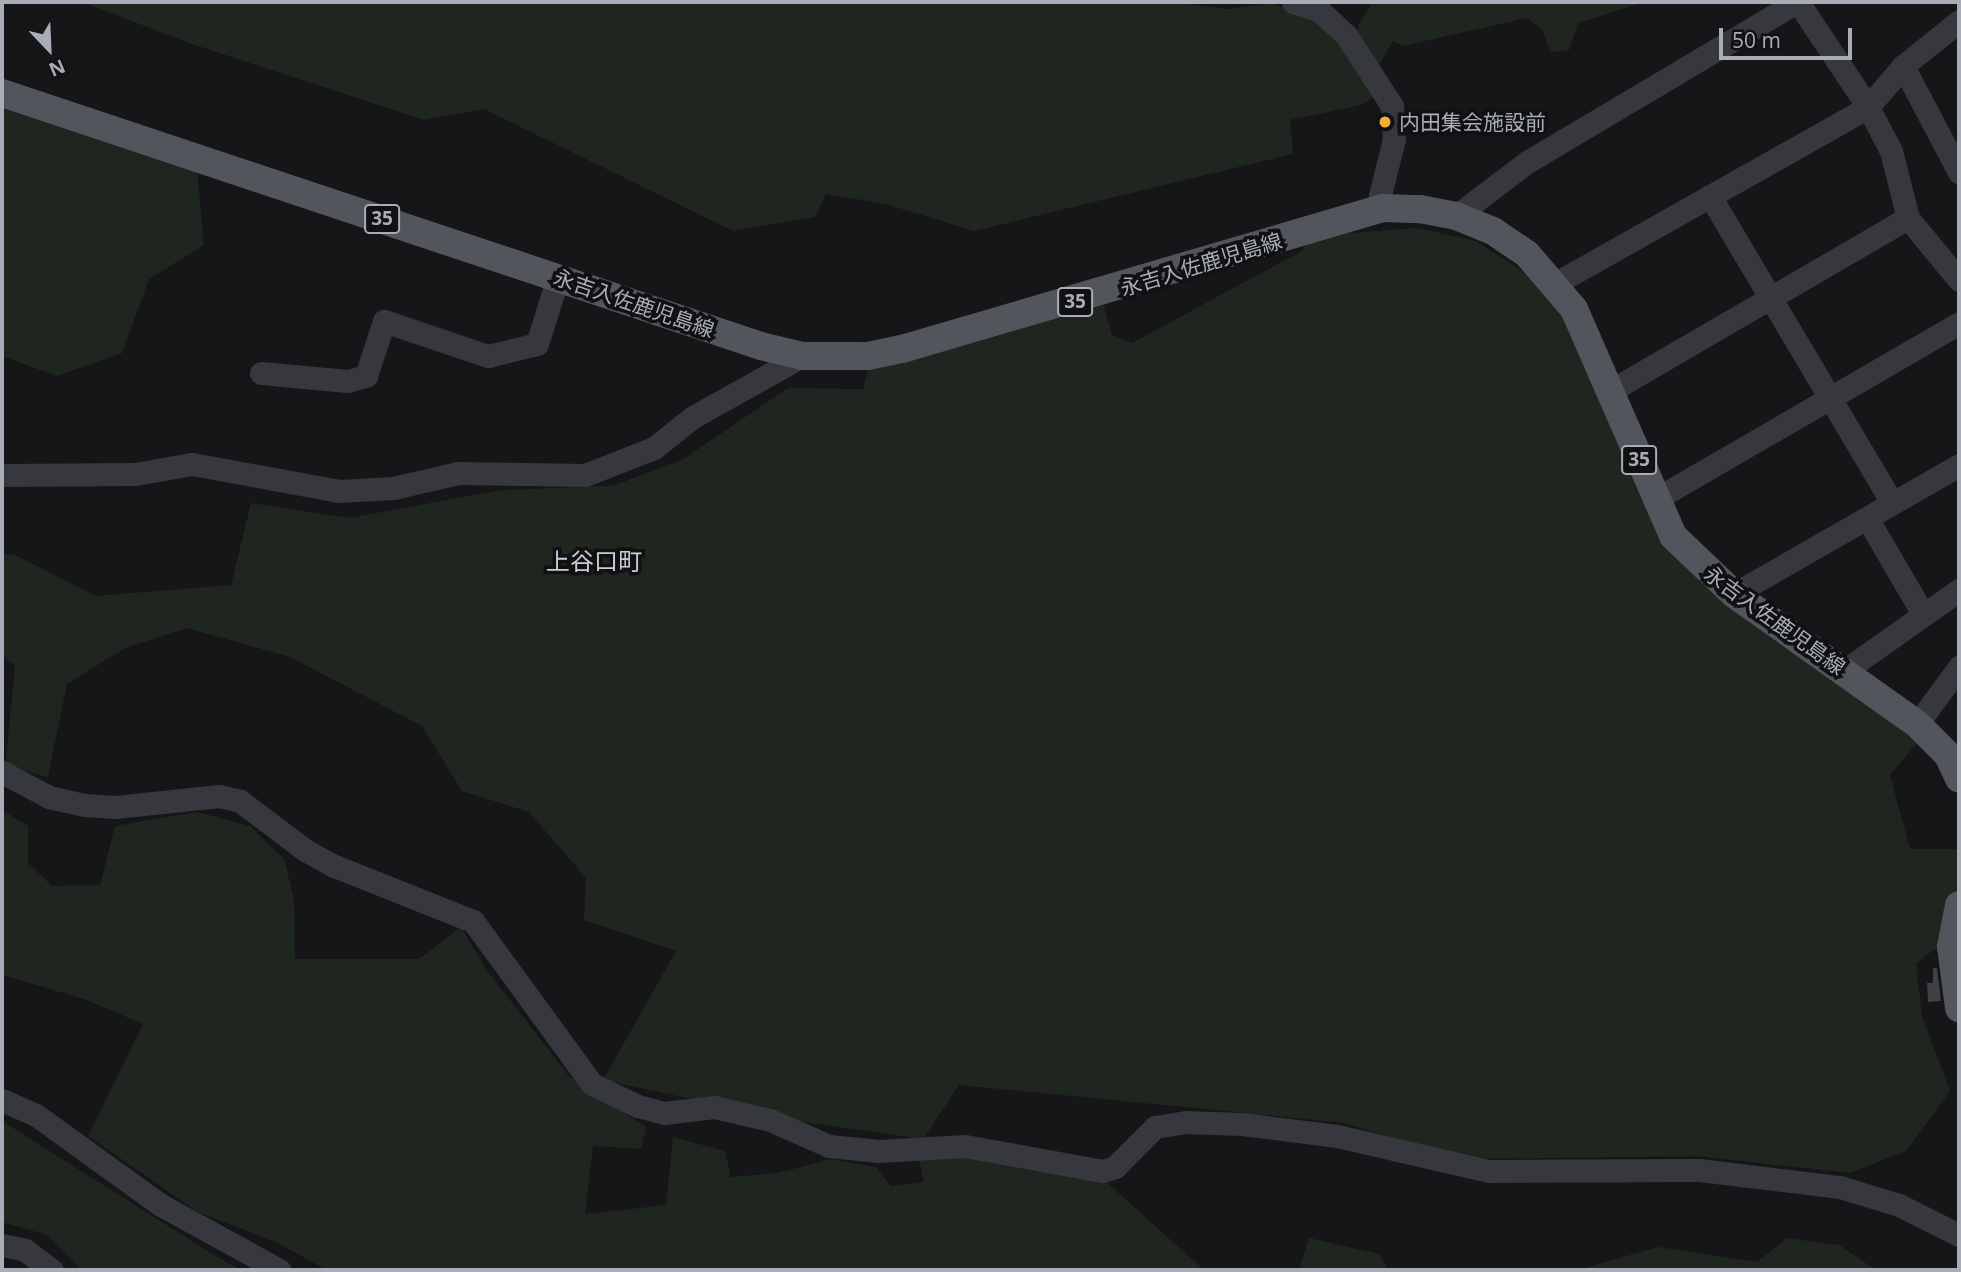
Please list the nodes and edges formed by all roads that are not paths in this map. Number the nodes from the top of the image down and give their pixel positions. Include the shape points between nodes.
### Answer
1 (1293, 2) edge
2 (1798, 2) edge
3 (1959, 21) edge
4 (1903, 66) junction
5 (2, 93) edge
6 (1868, 107) junction
7 (1959, 172) edge
8 (1710, 196) junction
9 (1383, 208) junction
10 (1456, 216) junction
11 (1908, 218) junction
12 (558, 277) junction
13 (1959, 280) edge
14 (1556, 283) junction
15 (1768, 300) junction
16 (1959, 323) edge
17 (802, 356) junction
18 (261, 373) dead end
19 (1612, 390) junction
20 (1828, 399) junction
21 (1959, 465) edge
22 (2, 475) edge
23 (1654, 500) junction
24 (1892, 503) junction
25 (1867, 518) junction
26 (1959, 590) edge
27 (1734, 594) junction
28 (1923, 614) junction
29 (1959, 667) edge
30 (1844, 671) junction
31 (1917, 724) junction
32 (2, 772) edge
33 (1959, 779) edge
34 (1959, 905) edge
35 (1959, 1008) edge
36 (2, 1100) edge
37 (1959, 1235) edge
38 (2, 1245) edge
39 (52, 1270) edge
40 (279, 1270) edge

1 - 9 street via 1320,11 1346,35 1392,106 1394,139 1380,195
2 - 6 street
2 - 10 street via 1527,162
3 - 4 street
4 - 6 street
4 - 7 street
5 - 12 main road, 永吉入佐鹿児島線 / 35
6 - 8 street
6 - 11 street via 1891,151
8 - 14 street
8 - 15 street
9 - 10 main road, 永吉入佐鹿児島線 / 35
9 - 17 main road, 永吉入佐鹿児島線 / 35 via 902,349 868,356
10 - 14 main road, 永吉入佐鹿児島線 / 35 via 1493,231 1527,254
11 - 13 street
11 - 15 street
12 - 17 main road, 永吉入佐鹿児島線 / 35
12 - 18 street via 537,344 488,356 384,321 366,376 348,381
14 - 19 main road, 永吉入佐鹿児島線 / 35 via 1574,309
15 - 19 street
15 - 20 street
16 - 20 street
17 - 22 street via 693,417 654,448 584,475 458,473 393,488 339,491 192,464 135,474
19 - 23 main road, 永吉入佐鹿児島線 / 35
20 - 23 street
20 - 24 street
21 - 24 street
23 - 27 main road, 永吉入佐鹿児島線 / 35 via 1673,536
24 - 25 street
25 - 27 street
25 - 28 street
26 - 28 street
27 - 30 main road, 永吉入佐鹿児島線 / 35
28 - 30 street
29 - 31 street
30 - 31 main road, 永吉入佐鹿児島線 / 35
31 - 33 main road, 永吉入佐鹿児島線 / 35 via 1948,755
32 - 37 street via 49,797 85,805 115,807 219,796 240,801 332,865 473,921 592,1084 664,1113 714,1107 770,1120 829,1146 879,1152 965,1146 1102,1171 1115,1167 1155,1127 1186,1122 1242,1124 1337,1136 1489,1171 1699,1170 1828,1185 1899,1205
34 - 35 main road via 1951,947
36 - 40 street via 36,1115 161,1205
38 - 39 street via 25,1250

